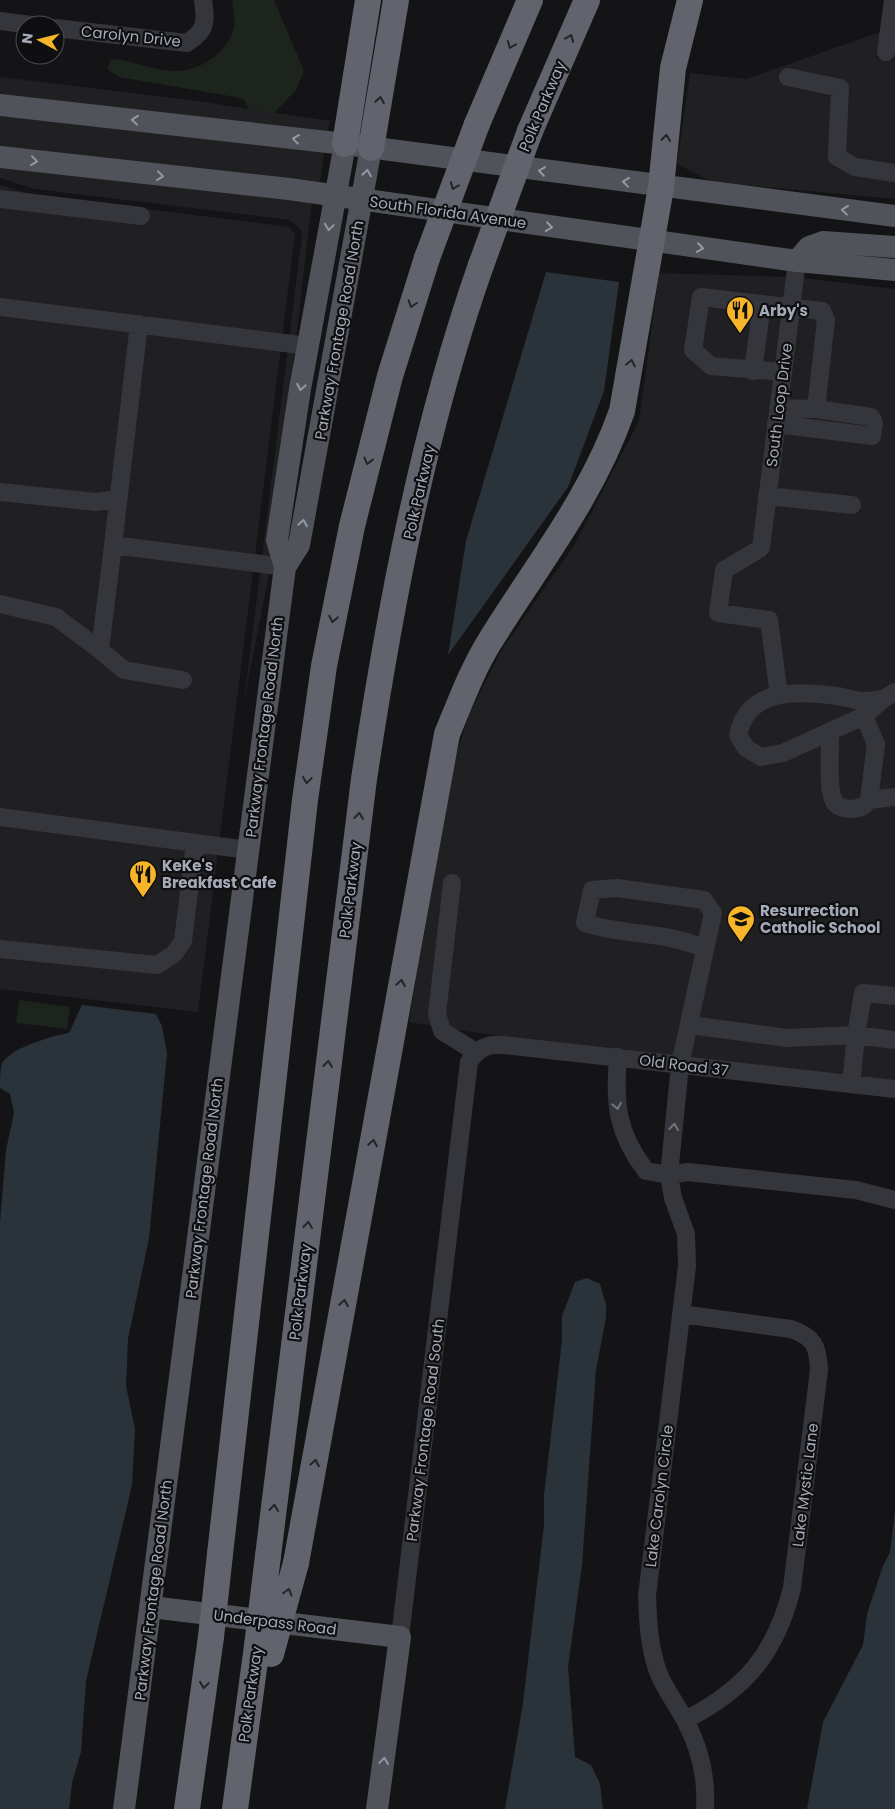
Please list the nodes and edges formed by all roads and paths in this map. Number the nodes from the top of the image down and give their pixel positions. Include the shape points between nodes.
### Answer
1 (203, 0) edge
2 (368, 0) edge
3 (396, 0) edge
4 (530, 0) edge
5 (587, 0) edge
6 (690, 0) edge
7 (893, 0) edge
8 (0, 21) edge
9 (15, 23) edge
10 (65, 29) edge
11 (886, 52) dead end
12 (788, 77) dead end
13 (0, 105) edge
14 (345, 144) junction
15 (371, 148) junction
16 (0, 157) edge
17 (895, 173) edge
18 (661, 186) junction
19 (334, 195) junction
20 (0, 198) edge
21 (363, 200) junction
22 (141, 216) dead end
23 (895, 216) edge
24 (652, 242) junction
25 (895, 247) edge
26 (797, 261) junction
27 (895, 270) edge
28 (762, 304) junction
29 (0, 307) edge
30 (791, 308) junction
31 (139, 324) junction
32 (308, 346) junction
33 (754, 371) junction
34 (783, 372) junction
35 (816, 409) junction
36 (777, 416) junction
37 (0, 492) edge
38 (767, 496) junction
39 (118, 499) junction
40 (852, 505) dead end
41 (113, 545) junction
42 (285, 567) junction
43 (0, 604) edge
44 (100, 650) junction
45 (184, 680) dead end
46 (779, 695) junction
47 (889, 695) edge
48 (864, 716) junction
49 (830, 732) junction
50 (895, 797) edge
51 (869, 800) junction
52 (0, 817) edge
53 (195, 843) junction
54 (248, 850) junction
55 (452, 883) dead end
56 (0, 949) edge
57 (705, 949) junction
58 (895, 996) edge
59 (690, 1025) junction
60 (856, 1035) junction
61 (895, 1040) edge
62 (476, 1052) junction
63 (618, 1057) junction
64 (680, 1065) junction
65 (851, 1084) junction
66 (895, 1089) edge
67 (669, 1175) junction
68 (895, 1200) edge
69 (682, 1314) junction
70 (150, 1606) junction
71 (400, 1637) junction
72 (264, 1650) junction
73 (685, 1720) junction
74 (124, 1809) edge
75 (187, 1809) edge
76 (235, 1809) edge
77 (377, 1809) edge
78 (705, 1809) edge

1 - 10 street, Carolyn Drive via 206,21 199,35 187,43
2 - 14 highway
15 -> 3 highway
4 -> 75 highway, bridge via 427,258 390,376 352,526 324,666 304,800 291,940 211,1637
72 -> 5 highway, Polk Parkway, bridge via 268,1556 360,808 394,597 433,431 481,265 530,131
18 -> 6 highway via 673,68
7 - 11 street
8 - 9 street
12 - 17 street via 840,88 837,157 854,167
14 -> 13 main road
14 - 15 main road
14 - 19 main road, Parkway Frontage Road North
18 -> 15 main road
21 -> 15 main road, Parkway Frontage Road North
16 -> 19 main road, South Florida Avenue
23 -> 18 main road
18 - 24 highway
19 - 21 main road, South Florida Avenue
19 -> 32 main road, Parkway Frontage Road North
20 - 22 street
21 -> 24 main road, South Florida Avenue
42 -> 21 main road, Parkway Frontage Road North via 299,545
24 -> 26 main road, South Florida Avenue
72 -> 24 highway, bridge via 296,1563 447,734 489,643 583,499 613,437 622,411
25 - 26 main road via 823,242 809,247
26 - 27 main road, South Florida Avenue
26 - 30 street, South Loop Drive
28 - 30 street
28 - 33 street
28 - 33 street via 701,297 693,350 712,366
29 - 31 street
30 - 34 street, South Loop Drive
30 - 35 street via 822,311 826,320
31 - 32 street
31 - 39 street
32 -> 42 main road, Parkway Frontage Road North via 277,540
33 - 34 street
34 - 36 street, South Loop Drive
35 - 36 street
35 - 36 street via 872,417 872,436
36 - 38 street, South Loop Drive
37 - 39 street via 96,502
38 - 40 street
38 - 46 street, South Loop Drive via 761,548 724,570 718,613 769,620
39 - 41 street
41 - 42 street
41 - 44 street
42 - 54 main road, Parkway Frontage Road North
43 - 44 street via 56,617
44 - 45 street via 124,670
46 - 47 street via 837,696 865,701
46 - 49 street via 765,698 752,706 741,720 738,735 746,748 761,757 783,753
47 - 48 street
48 - 49 street
48 - 51 street via 876,744
49 - 51 street via 830,790 834,802 842,808 855,809
50 - 51 street
52 - 53 street
53 - 54 street
53 - 56 street via 183,941 174,954 156,965
54 - 70 main road, Parkway Frontage Road North
55 - 62 street via 438,1014 442,1030
57 - 57 street, Lake Carolyn Circle via 712,913 704,900 617,888 592,890 586,923 686,940
57 - 59 street, Lake Carolyn Circle
58 - 60 street via 863,993
59 - 60 street via 787,1038
59 - 64 street, Lake Carolyn Circle
60 - 61 street
60 - 65 street
62 - 63 street, Old Road 37 via 488,1044
62 - 71 street, Parkway Frontage Road South via 469,1062
63 - 64 street, Old Road 37
63 -> 67 street via 615,1093 620,1120 632,1152 646,1171
64 - 65 street, Old Road 37
67 -> 64 street, Lake Carolyn Circle
65 - 66 street, Old Road 37
67 - 68 street via 688,1172 856,1190
67 - 69 street, Lake Carolyn Circle via 673,1198 686,1234 688,1266
69 - 73 street, Lake Carolyn Circle via 647,1596 648,1630 658,1670
69 - 73 street, Lake Mystic Lane via 790,1329 805,1334 813,1342 819,1370 792,1588 785,1616 771,1645 750,1676 712,1707
70 - 71 main road, Underpass Road
70 - 74 main road, Parkway Frontage Road North
77 -> 71 main road, Parkway Frontage Road South
72 - 76 highway, Polk Parkway
73 - 78 street, Lake Carolyn Circle via 701,1756 706,1789

